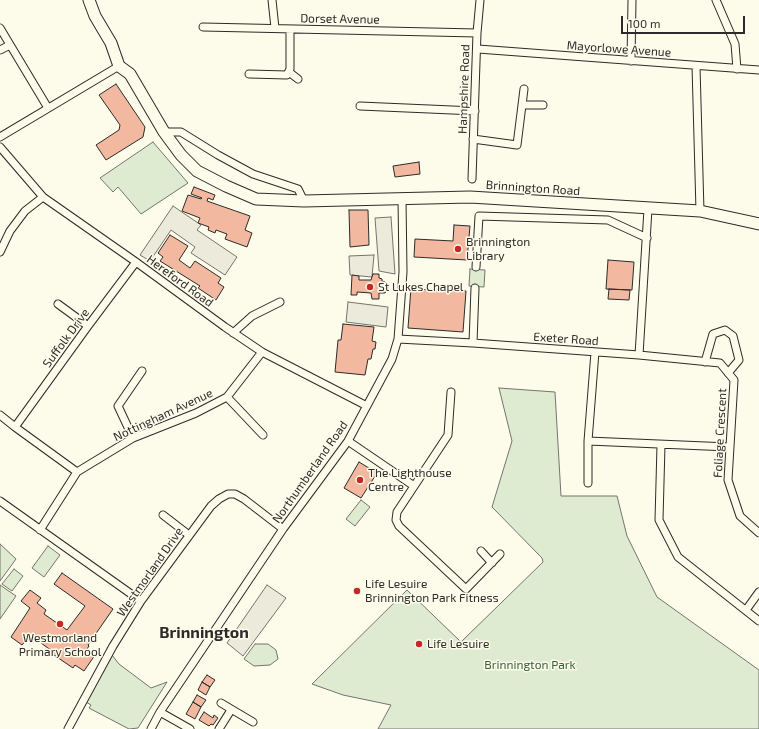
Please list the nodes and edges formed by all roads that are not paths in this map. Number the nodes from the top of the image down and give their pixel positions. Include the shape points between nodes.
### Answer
1 (89, 0) edge
2 (272, 0) edge
3 (480, 0) edge
4 (632, 0) edge
5 (716, 0) edge
6 (203, 27) dead end
7 (0, 28) edge
8 (275, 28) junction
9 (290, 29) junction
10 (477, 33) junction
11 (10, 45) junction
12 (0, 50) edge
13 (478, 50) junction
14 (631, 61) junction
15 (120, 66) junction
16 (696, 66) junction
17 (737, 69) junction
18 (759, 70) edge
19 (289, 72) junction
20 (249, 74) dead end
21 (298, 78) dead end
22 (524, 89) dead end
23 (522, 105) junction
24 (543, 105) dead end
25 (360, 106) dead end
26 (48, 108) junction
27 (475, 111) junction
28 (164, 132) junction
29 (0, 137) edge
30 (473, 139) junction
31 (0, 147) edge
32 (472, 179) dead end
33 (43, 198) junction
34 (402, 198) junction
35 (304, 201) junction
36 (648, 209) junction
37 (700, 211) junction
38 (759, 224) edge
39 (647, 238) junction
40 (0, 252) edge
41 (136, 262) junction
42 (476, 267) dead end
43 (475, 288) dead end
44 (280, 302) dead end
45 (58, 304) dead end
46 (88, 326) junction
47 (233, 333) junction
48 (398, 339) junction
49 (473, 343) junction
50 (262, 352) junction
51 (595, 352) junction
52 (639, 355) junction
53 (705, 362) junction
54 (142, 371) dead end
55 (728, 373) junction
56 (451, 392) dead end
57 (227, 397) junction
58 (367, 406) junction
59 (0, 414) edge
60 (15, 427) junction
61 (263, 435) dead end
62 (132, 438) junction
63 (348, 441) junction
64 (588, 441) junction
65 (661, 445) junction
66 (729, 447) junction
67 (77, 472) junction
68 (588, 483) dead end
69 (414, 486) junction
70 (0, 501) edge
71 (163, 515) dead end
72 (283, 529) junction
73 (40, 530) junction
74 (759, 533) edge
75 (189, 535) junction
76 (481, 551) dead end
77 (500, 554) dead end
78 (492, 563) junction
79 (759, 592) edge
80 (141, 601) junction
81 (746, 610) junction
82 (759, 621) edge
83 (221, 703) dead end
84 (231, 710) junction
85 (160, 712) junction
86 (253, 722) dead end
87 (68, 729) edge
88 (151, 729) edge
89 (190, 729) edge
90 (219, 729) edge

1 - 15 street
2 - 8 street
3 - 10 street, Hampshire Road
4 - 14 street
5 - 17 street via 735,44
6 - 8 street, Dorset Avenue
7 - 11 street
8 - 9 street, Dorset Avenue
9 - 10 street, Dorset Avenue
9 - 19 street
10 - 13 street, Hampshire Road
11 - 12 street
11 - 26 street
13 - 14 street, Mayorlowe Avenue
13 - 27 street, Hampshire Road
14 - 16 street, Mayorlowe Avenue
15 - 26 street
15 - 28 street, Brinnington Road via 130,74
16 - 17 street, Mayorlowe Avenue
16 - 37 street
17 - 18 street, Mayorlowe Avenue
19 - 20 street via 287,75
19 - 21 street
22 - 23 street
23 - 24 street
23 - 30 street via 517,144
25 - 27 street
26 - 29 street
27 - 30 street, Hampshire Road
28 - 35 street via 182,132 253,174 298,189
28 - 35 street, Brinnington Road via 181,155 198,171 226,186 256,199
30 - 32 street, Hampshire Road
31 - 33 street, Hereford Road
33 - 40 street via 21,216
33 - 41 street, Hereford Road
34 - 35 street, Brinnington Road
34 - 36 street, Brinnington Road via 470,197
34 - 48 street, Northumberland Road via 403,272
36 - 37 street, Brinnington Road
36 - 39 street
37 - 38 street, Brinnington Road
39 - 42 street via 608,220 479,216
39 - 52 street
41 - 46 street, Suffolk Drive
41 - 47 street, Hereford Road
43 - 49 street
44 - 47 street via 252,316
45 - 46 street
46 - 60 street, Suffolk Drive
47 - 50 street, Hereford Road
48 - 49 street, Exeter Road
48 - 58 street, Northumberland Road via 392,359
49 - 51 street, Exeter Road
50 - 57 street, Nottingham Avenue
50 - 58 street, Hereford Road
51 - 52 street, Exeter Road
51 - 64 street
52 - 53 street, Exeter Road
53 - 55 street, Exeter Road via 720,363
53 - 55 street via 713,334 726,330 733,336 739,360
54 - 62 street via 118,406
55 - 66 street, Foliage Crescent via 734,380
56 - 69 street via 448,435
57 - 61 street
57 - 62 street, Nottingham Avenue
58 - 63 street, Northumberland Road
59 - 60 street
60 - 67 street
62 - 67 street, Nottingham Avenue
63 - 69 street
63 - 72 street, Northumberland Road
64 - 65 street
64 - 68 street
65 - 66 street
65 - 81 street via 659,520 678,557
66 - 74 street, Foliage Crescent via 728,480 740,516
67 - 73 street, Nottingham Avenue
69 - 78 street via 397,512 396,520 399,526 466,589
70 - 73 street
71 - 75 street
72 - 75 street, Westmorland Drive via 244,499 235,494 228,494 211,506
72 - 85 street, Northumberland Road
73 - 80 street
75 - 80 street, Westmorland Drive
76 - 78 street
77 - 78 street
79 - 81 street
80 - 87 street, Westmorland Drive via 113,646
81 - 82 street
83 - 84 street
84 - 86 street
84 - 90 street
85 - 88 street, Northumberland Road
85 - 89 street

